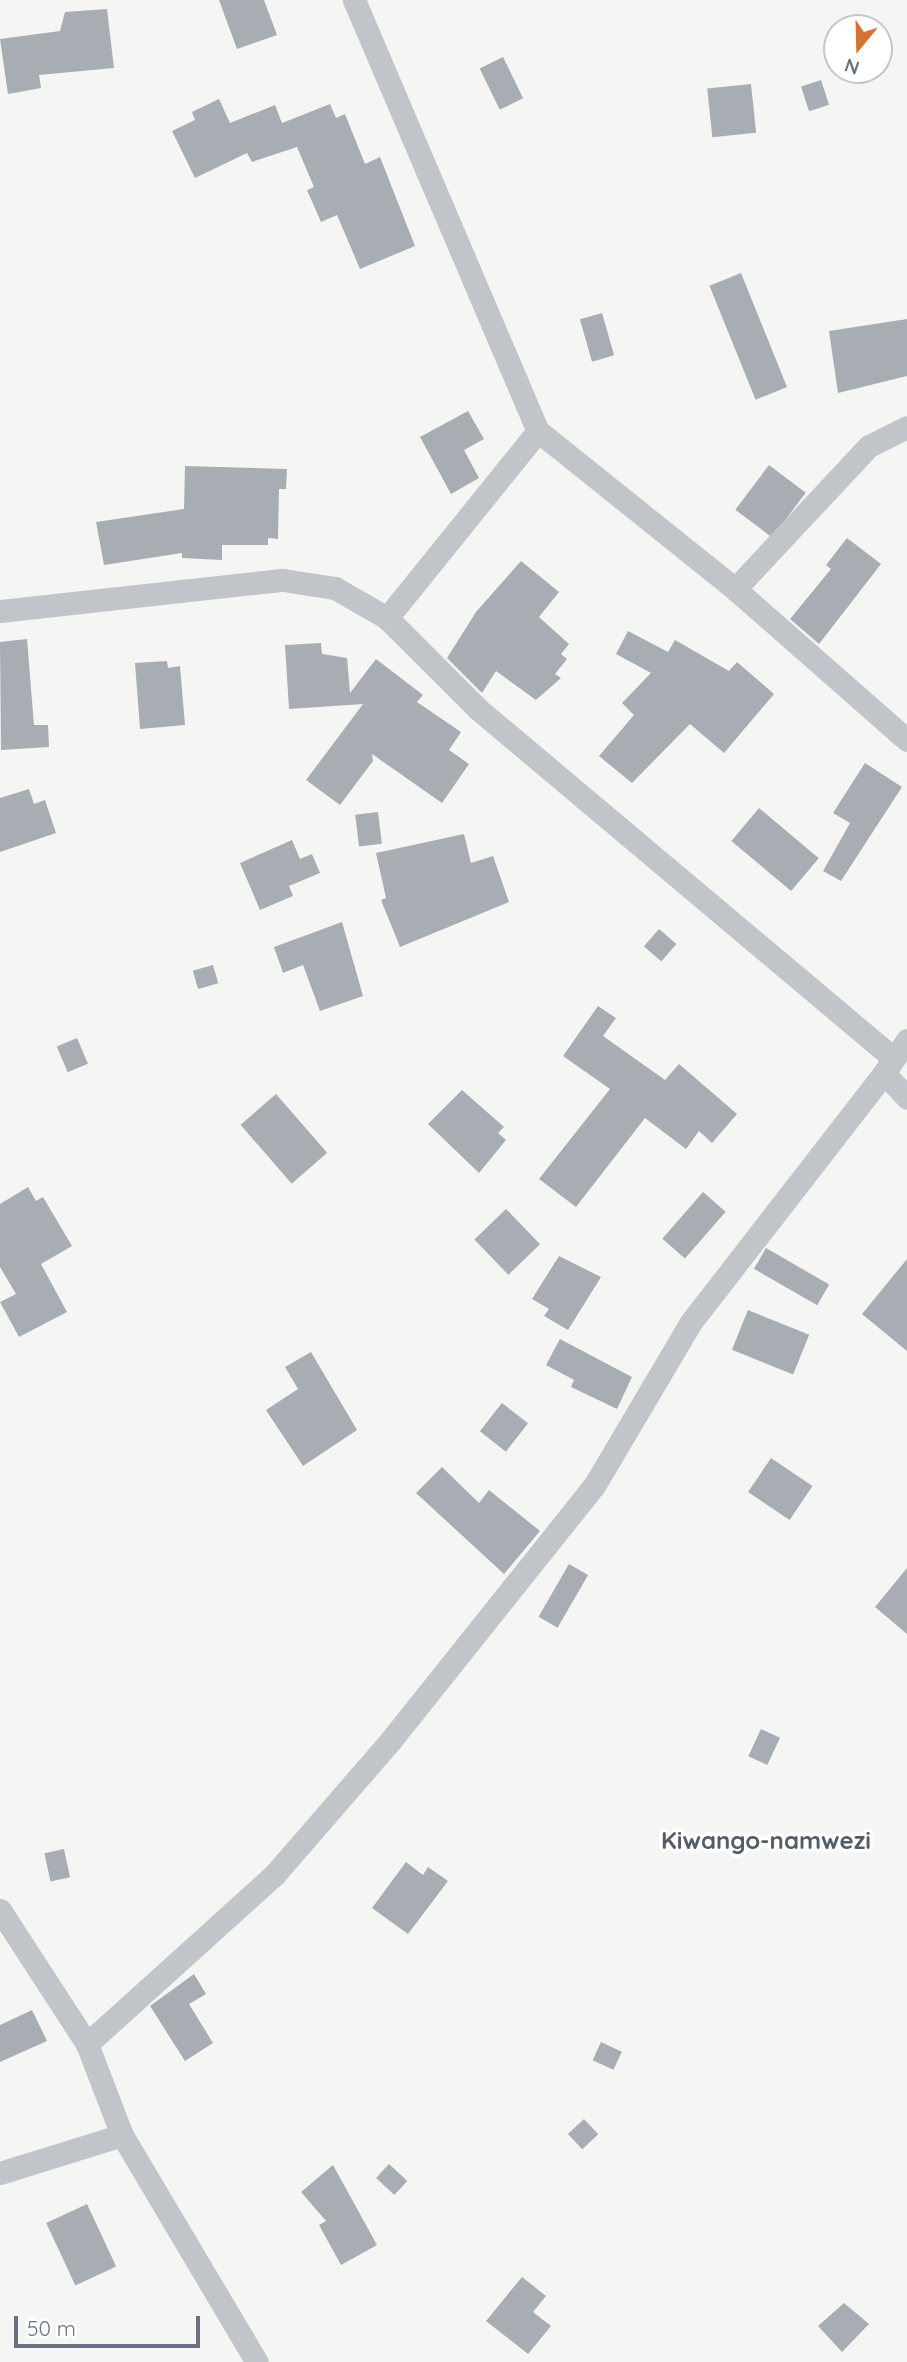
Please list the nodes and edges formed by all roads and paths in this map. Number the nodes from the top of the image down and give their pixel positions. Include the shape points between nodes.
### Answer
1 (354, 0) edge
2 (907, 427) edge
3 (538, 431) junction
4 (735, 589) junction
5 (0, 611) edge
6 (387, 618) junction
7 (907, 740) edge
8 (907, 1040) edge
9 (888, 1065) junction
10 (907, 1098) edge
11 (0, 1910) edge
12 (88, 2044) junction
13 (121, 2135) junction
14 (0, 2173) edge
15 (257, 2362) edge

1 - 3 street
2 - 4 street via 869,446
3 - 4 street
3 - 6 street
4 - 7 street
5 - 6 street via 283,580 335,589
6 - 9 street via 478,709
8 - 9 street
9 - 10 street
9 - 12 street via 691,1322 594,1486 391,1740 275,1874
11 - 12 street
12 - 13 street
13 - 14 street
13 - 15 street

